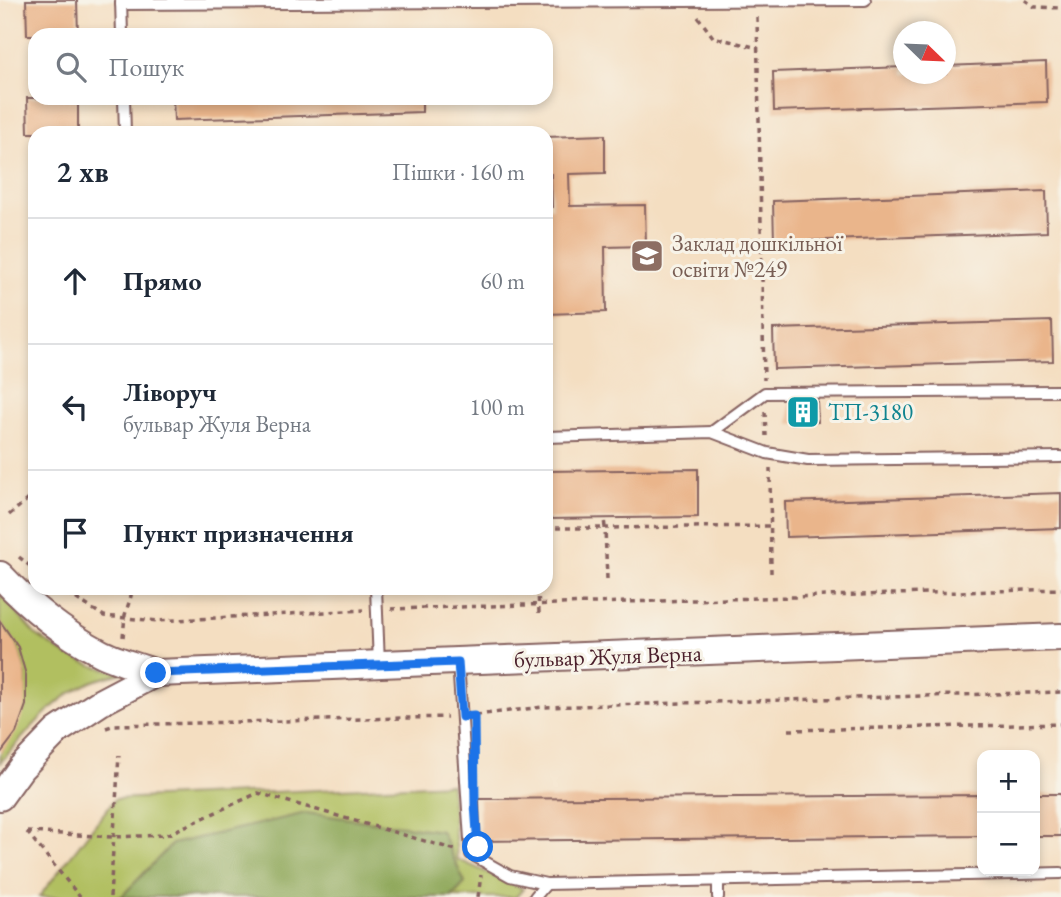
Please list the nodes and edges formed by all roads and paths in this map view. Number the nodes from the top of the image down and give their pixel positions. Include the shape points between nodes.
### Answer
1 (865, 0) edge
2 (1025, 0) edge
3 (686, 1) edge
4 (757, 1) edge
5 (121, 2) edge
6 (1061, 8) edge
7 (122, 28) edge
8 (758, 48) junction
9 (124, 105) edge
10 (125, 126) edge
11 (1061, 391) edge
12 (765, 393) junction
13 (712, 432) junction
14 (553, 437) edge
15 (766, 453) junction
16 (1061, 457) edge
17 (28, 499) edge
18 (9, 514) dead end
19 (604, 518) dead end
20 (771, 526) junction
21 (553, 528) edge
22 (605, 528) junction
23 (9, 566) edge
24 (28, 568) edge
25 (771, 573) dead end
26 (607, 579) dead end
27 (1061, 589) edge
28 (70, 595) edge
29 (131, 595) edge
30 (376, 595) edge
31 (538, 595) edge
32 (539, 604) junction
33 (377, 609) junction
34 (539, 613) dead end
35 (124, 618) junction
36 (1061, 638) edge
37 (121, 660) junction
38 (458, 662) junction
39 (379, 664) junction
40 (156, 673) junction
41 (1061, 692) edge
42 (462, 717) junction
43 (1061, 724) edge
44 (105, 729) dead end
45 (789, 730) dead end
46 (119, 755) dead end
47 (0, 797) edge
48 (113, 837) junction
49 (471, 854) junction
50 (1061, 873) edge
51 (718, 881) junction
52 (546, 884) junction
53 (80, 897) edge
54 (110, 897) edge
55 (535, 897) edge
56 (546, 897) edge
57 (718, 897) edge

1 - 4 lane
2 - 6 path via 1035,7
3 - 4 lane
3 - 5 lane
3 - 8 path via 713,37
4 - 8 path
5 - 7 lane
8 - 12 path
9 - 10 lane
11 - 12 lane
12 - 13 lane
12 - 15 path
13 - 14 lane
13 - 15 lane
15 - 16 lane via 808,460
15 - 20 path
17 - 18 path
19 - 22 path
20 - 22 path
20 - 25 path
21 - 22 path
22 - 26 path
23 - 24 path
23 - 37 street, бульвар Жуля Верна via 21,597 43,617 100,653
27 - 32 path
28 - 35 path via 104,616
29 - 35 path
30 - 33 lane
31 - 32 path
32 - 33 path
32 - 34 path
33 - 35 path via 158,621
33 - 39 lane
35 - 37 path
36 - 38 street, бульвар Жуля Верна
37 - 40 street, бульвар Жуля Верна
38 - 39 street, бульвар Жуля Верна
38 - 42 lane
39 - 40 street, бульвар Жуля Верна
40 - 47 street, бульвар Жуля Верна via 57,731
41 - 42 path via 543,707
42 - 44 path via 116,725
42 - 49 lane
43 - 45 path
46 - 48 path
48 - 49 path via 166,835 258,793
48 - 53 path via 27,832
48 - 54 path
49 - 52 lane via 510,876
50 - 51 lane
51 - 52 lane
51 - 57 lane
52 - 55 lane
52 - 56 lane

